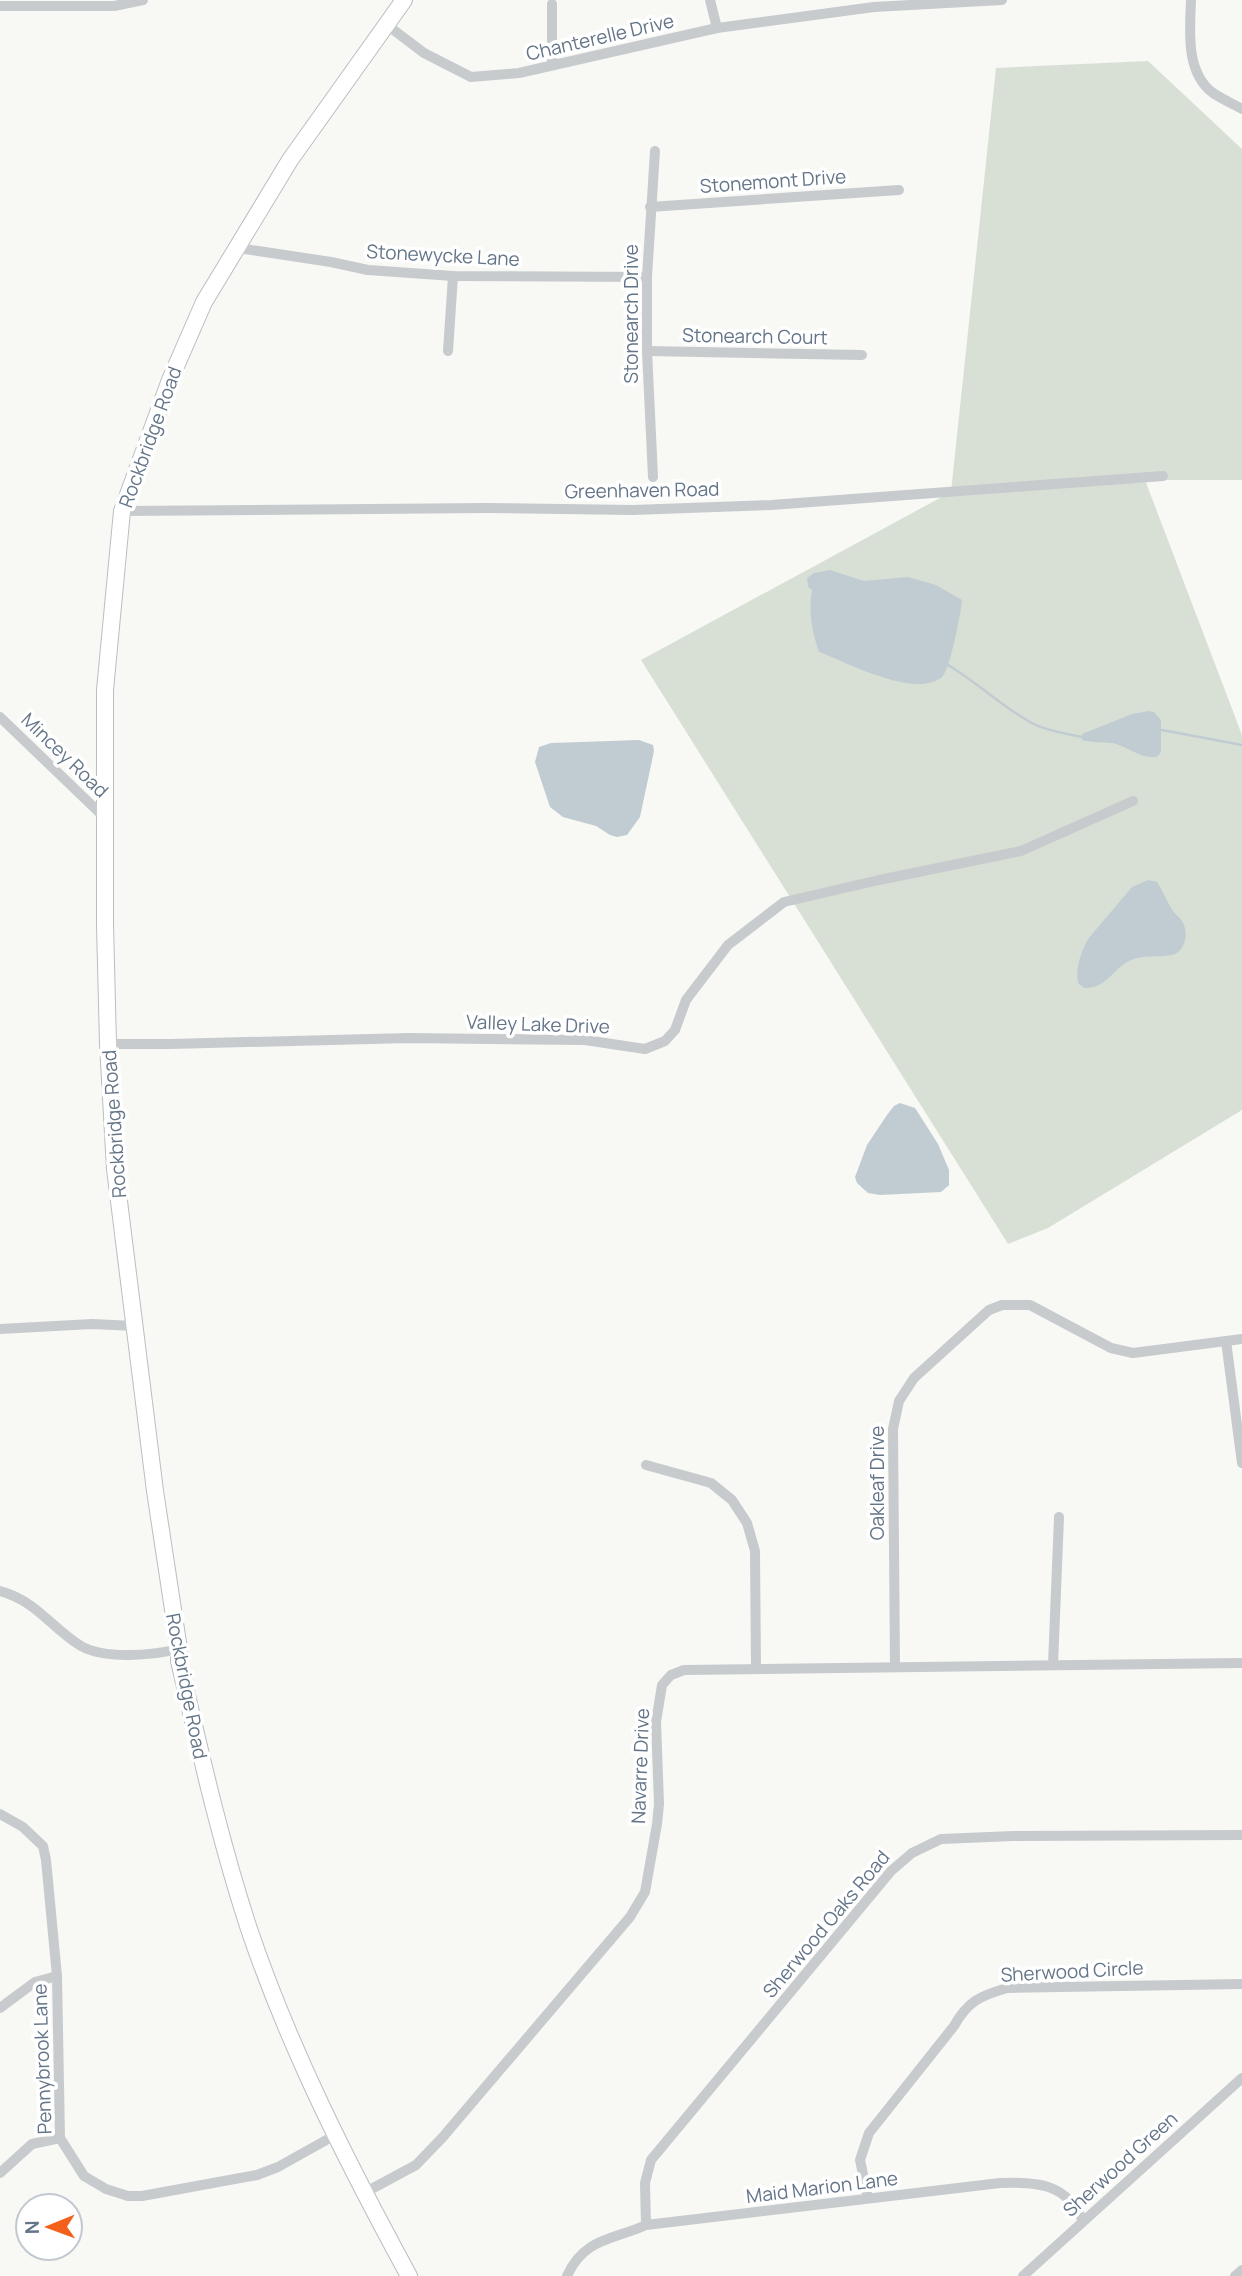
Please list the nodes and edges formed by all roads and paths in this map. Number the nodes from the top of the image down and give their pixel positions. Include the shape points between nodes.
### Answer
1 (143, 0) edge
2 (404, 0) edge
3 (710, 0) edge
4 (1002, 0) edge
5 (1191, 0) edge
6 (552, 4) dead end
7 (874, 4) edge
8 (0, 6) edge
9 (387, 25) junction
10 (718, 27) junction
11 (552, 65) junction
12 (1242, 109) edge
13 (655, 151) dead end
14 (899, 190) dead end
15 (650, 207) junction
16 (238, 248) junction
17 (453, 276) junction
18 (647, 277) junction
19 (449, 351) dead end
20 (647, 351) junction
21 (862, 355) dead end
22 (1163, 476) dead end
23 (653, 477) dead end
24 (122, 511) junction
25 (0, 718) edge
26 (1133, 801) dead end
27 (105, 818) junction
28 (108, 1044) junction
29 (135, 1326) junction
30 (0, 1329) edge
31 (1242, 1339) edge
32 (1226, 1341) junction
33 (1242, 1463) edge
34 (646, 1465) dead end
35 (1059, 1517) dead end
36 (0, 1591) edge
37 (179, 1648) junction
38 (1242, 1663) edge
39 (1053, 1665) junction
40 (895, 1666) junction
41 (756, 1669) junction
42 (0, 1814) edge
43 (1242, 1835) edge
44 (57, 1976) junction
45 (1242, 1984) edge
46 (0, 2008) edge
47 (1242, 2078) edge
48 (337, 2134) junction
49 (60, 2138) junction
50 (0, 2173) edge
51 (364, 2193) junction
52 (868, 2199) junction
53 (1083, 2221) junction
54 (646, 2225) junction
55 (1242, 2270) edge
56 (410, 2276) edge
57 (567, 2276) edge
58 (1023, 2276) edge
59 (1235, 2276) edge

1 - 8 street via 114,6
2 - 9 main road, Rockbridge Road
3 - 10 street
4 - 7 street, Chanterelle Drive
5 - 12 street via 1190,48 1197,71 1211,92
6 - 11 street
7 - 10 street, Chanterelle Drive
9 - 11 street, Chanterelle Drive via 424,53 471,77
9 - 16 main road, Rockbridge Road via 290,160
10 - 11 street, Chanterelle Drive
13 - 15 street, Stonearch Drive
14 - 15 street, Stonemont Drive
15 - 18 street, Stonearch Drive
16 - 17 street, Stonewycke Lane via 368,270
16 - 24 main road, Rockbridge Road via 204,302
17 - 18 street, Stonewycke Lane
17 - 19 street
18 - 20 street, Stonearch Drive
20 - 21 street, Stonearch Court
20 - 23 street, Stonearch Drive
22 - 24 street, Greenhaven Road via 771,505 634,510
24 - 27 main road, Rockbridge Road via 106,690
25 - 27 street, Mincey Road
26 - 28 street, Valley Lake Drive via 1021,851 784,902 728,945 686,1000 675,1030 645,1049 571,1040 409,1038
27 - 28 main road, Rockbridge Road
28 - 29 main road, Rockbridge Road via 115,1168
29 - 30 street
29 - 37 main road, Rockbridge Road
31 - 32 street, Oakleaf Drive
32 - 33 street
32 - 40 street, Oakleaf Drive via 1133,1353 1111,1348 1043,1310 1016,1304 989,1310 914,1378 899,1401 893,1429
34 - 41 street via 711,1483 732,1500 747,1523 755,1551
35 - 39 street
36 - 37 street via 38,1609 82,1647 117,1655
37 - 48 main road, Rockbridge Road via 216,1821 249,1929 306,2073
38 - 39 street, Navarre Drive
39 - 40 street, Navarre Drive
40 - 41 street, Navarre Drive
41 - 51 street, Navarre Drive via 684,1670 662,1685 656,1722 659,1804 645,1892 630,1917 442,2138 416,2165
42 - 44 street, Pennybrook Lane via 43,1846
43 - 54 street, Sherwood Oaks Road via 941,1839 912,1853 891,1871 651,2160 645,2183
44 - 46 street via 35,1982
44 - 49 street, Pennybrook Lane
45 - 52 street, Sherwood Circle via 1007,1988 981,1996 960,2014 869,2133 860,2160
47 - 53 street, Sherwood Green
48 - 49 street, Pennybrook Lane via 257,2175 142,2196 106,2189 85,2176
48 - 51 main road, Rockbridge Road
49 - 50 street via 32,2144
51 - 56 main road, Rockbridge Road
52 - 53 street, Maid Marion Lane via 1028,2182 1065,2194 1076,2204
52 - 54 street, Maid Marion Lane
53 - 58 street, Sherwood Green
54 - 57 street, Maid Marion Lane via 598,2241 574,2262
55 - 59 street

